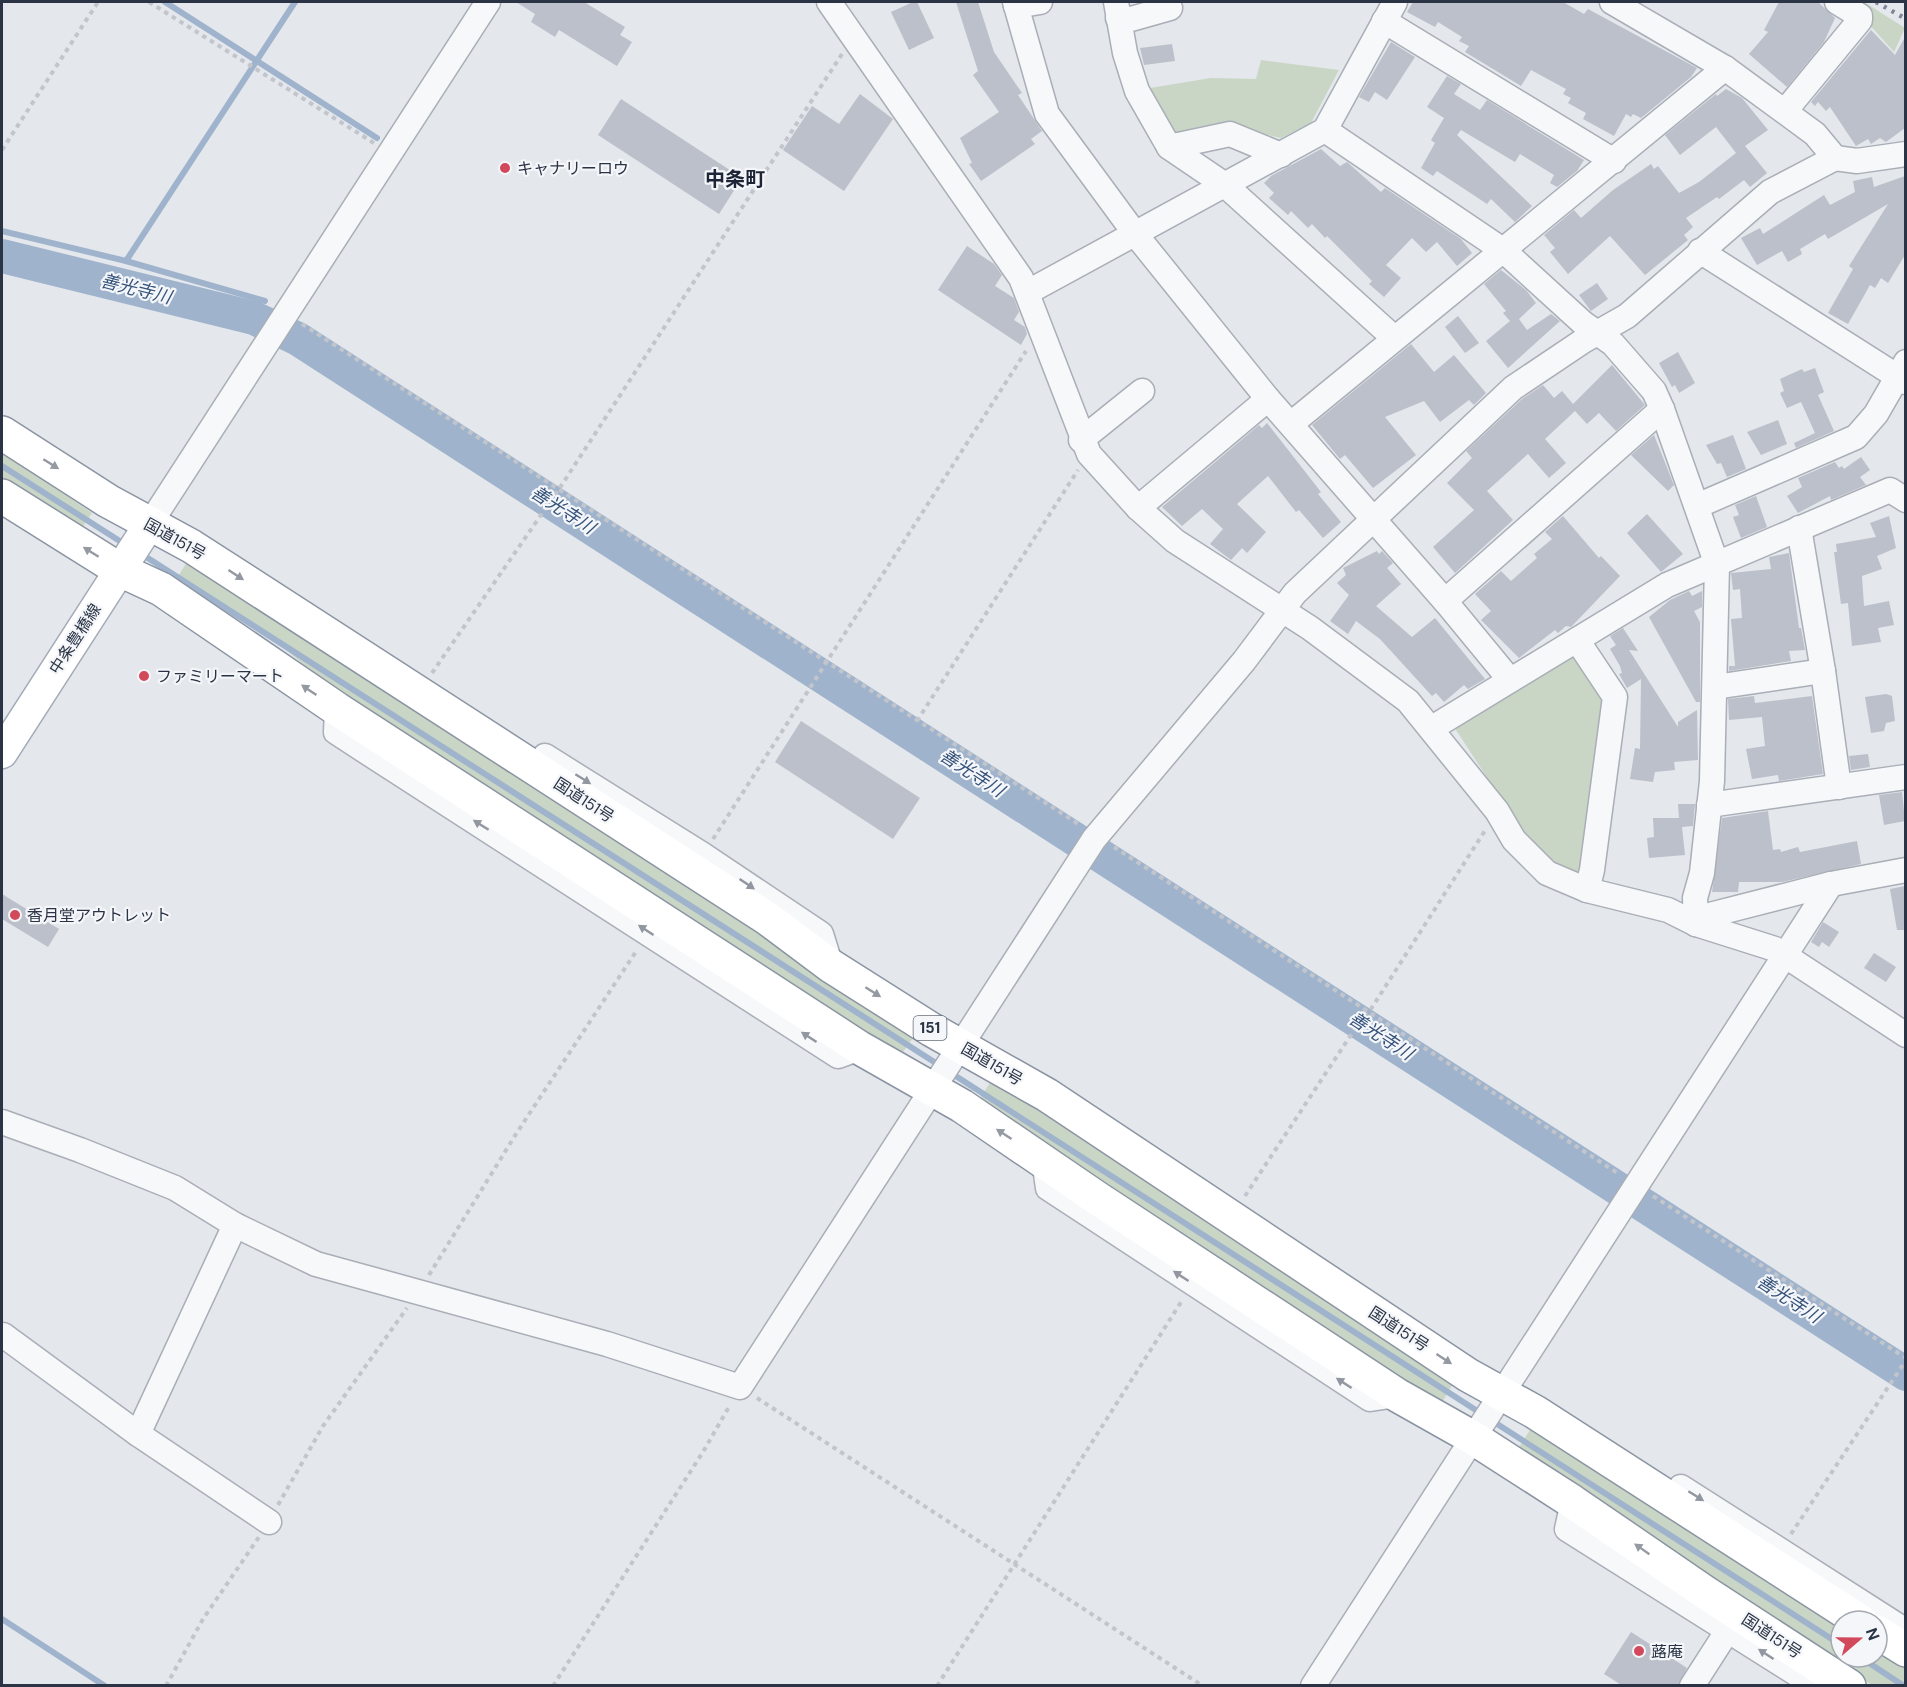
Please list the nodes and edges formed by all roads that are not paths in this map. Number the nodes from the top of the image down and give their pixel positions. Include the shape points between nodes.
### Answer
1 (488, 2) edge
2 (831, 2) edge
3 (1612, 2) edge
4 (1837, 2) edge
5 (1024, 3) edge
6 (1170, 8) dead end
7 (1117, 10) edge
8 (1390, 11) edge
9 (1725, 68) junction
10 (1785, 111) junction
11 (1325, 130) junction
12 (1169, 147) junction
13 (1905, 154) edge
14 (1281, 155) junction
15 (1835, 158) junction
16 (1614, 160) junction
17 (1226, 185) junction
18 (1136, 235) junction
19 (1504, 251) junction
20 (1700, 251) junction
21 (1028, 292) junction
22 (1598, 334) junction
23 (1394, 338) junction
24 (1902, 374) edge
25 (1142, 391) dead end
26 (1268, 399) junction
27 (1662, 409) junction
28 (1291, 424) junction
29 (2, 433) edge
30 (1085, 447) junction
31 (2, 496) edge
32 (1905, 500) edge
33 (1697, 506) junction
34 (1138, 508) junction
35 (1372, 521) junction
36 (1799, 528) junction
37 (134, 548) junction
38 (1717, 565) junction
39 (1445, 601) junction
40 (1281, 611) junction
41 (300, 617) junction
42 (1577, 640) junction
43 (1823, 671) junction
44 (1510, 680) junction
45 (1715, 687) junction
46 (337, 710) junction
47 (1432, 728) junction
48 (2, 753) edge
49 (1905, 777) edge
50 (1839, 787) junction
51 (1709, 805) junction
52 (1905, 870) edge
53 (1831, 884) junction
54 (1587, 890) junction
55 (1696, 924) junction
56 (1786, 955) junction
57 (831, 966) junction
58 (1905, 1035) edge
59 (961, 1046) junction
60 (860, 1048) junction
61 (931, 1091) junction
62 (1047, 1095) junction
63 (2, 1122) edge
64 (1044, 1160) junction
65 (236, 1226) junction
66 (1404, 1333) junction
67 (3, 1335) edge
68 (1502, 1393) junction
69 (1397, 1395) junction
70 (138, 1434) junction
71 (1474, 1438) junction
72 (1575, 1439) junction
73 (1573, 1502) junction
74 (269, 1522) road end
75 (1841, 1609) edge
76 (1728, 1630) junction
77 (1905, 1631) edge
78 (1889, 1640) edge
79 (1905, 1650) edge
80 (1312, 1686) edge
81 (1692, 1686) edge
82 (1816, 1686) edge
83 (1849, 1686) edge

1 - 37 street
2 - 21 street
3 - 9 street
4 - 10 street via 1860,16 1860,20
5 - 18 street via 1047,114
6 - 7 street via 1131,19
7 - 12 street via 1137,91
8 - 11 street
8 - 16 street
9 - 10 street
9 - 16 street
10 - 15 street via 1815,134
11 - 14 street
11 - 19 street
12 - 14 street via 1230,135
12 - 17 street
13 - 15 street via 1857,161
14 - 17 street
15 - 20 street via 1770,192
16 - 19 street
17 - 18 street
17 - 23 street
18 - 21 street
18 - 26 street
19 - 22 street
19 - 23 street
20 - 22 street via 1627,316
20 - 24 street
21 - 30 street
22 - 27 street via 1613,344 1654,391
22 - 35 street via 1514,388
23 - 28 street
24 - 33 street via 1856,436
25 - 30 street
26 - 28 street
26 - 34 street
27 - 33 street
27 - 39 street
28 - 35 street
29 -> 37 highway, 国道151号 / 151
30 - 34 street
37 -> 31 highway, 国道151号 / 151
32 - 36 street via 1890,490
33 - 38 street
34 - 40 street via 1175,541
35 - 39 street
35 - 40 street via 1295,592
36 - 38 street
36 - 43 street
37 -> 41 highway, 国道151号 / 151 via 191,546
46 -> 37 highway, 国道151号 / 151 via 161,589
37 - 48 main road, 中条豊橋線
38 - 42 street via 1667,585
38 - 45 street
39 - 44 street
40 - 47 street via 1372,672 1408,700
40 - 59 street via 1089,847
41 - 57 highway, 国道151号 / 151 via 768,919
41 -> 57 street via 321,613 703,855 821,934
42 - 44 street
42 - 54 street via 1615,698 1593,870
43 - 45 street
43 - 50 street
44 - 47 street
45 - 51 street
46 - 60 highway, 国道151号 / 151
60 -> 46 street via 838,1056 336,732
47 - 54 street via 1531,859 1547,873
49 - 50 street
50 - 51 street
51 - 55 street via 1702,873 1695,898
52 - 53 street
53 - 55 street via 1706,916
53 - 56 street
54 - 55 street via 1668,910
55 - 56 street
56 - 58 street
56 - 68 street
57 -> 59 highway, 国道151号 / 151
59 - 61 street
59 - 62 highway, 国道151号 / 151
60 - 61 highway, 国道151号 / 151
64 -> 61 highway, 国道151号 / 151 via 962,1106
61 - 65 street via 740,1387 607,1344 316,1264
62 - 66 highway, 国道151号 / 151
62 - 66 street via 1055,1085 1402,1313
63 - 65 street via 175,1188
64 - 69 highway, 国道151号 / 151
69 -> 64 street via 1370,1399 1048,1188
65 - 70 street
66 -> 68 highway, 国道151号 / 151
67 - 70 street
68 - 71 street
68 - 72 highway, 国道151号 / 151
69 - 71 highway, 国道151号 / 151
70 - 74 street
71 - 73 highway, 国道151号 / 151
71 - 80 street
72 - 75 highway, 国道151号 / 151
72 -> 77 street via 1590,1430
73 - 76 street via 1567,1529
83 -> 73 highway, 国道151号 / 151
76 - 81 street
82 -> 76 street
78 - 79 highway

